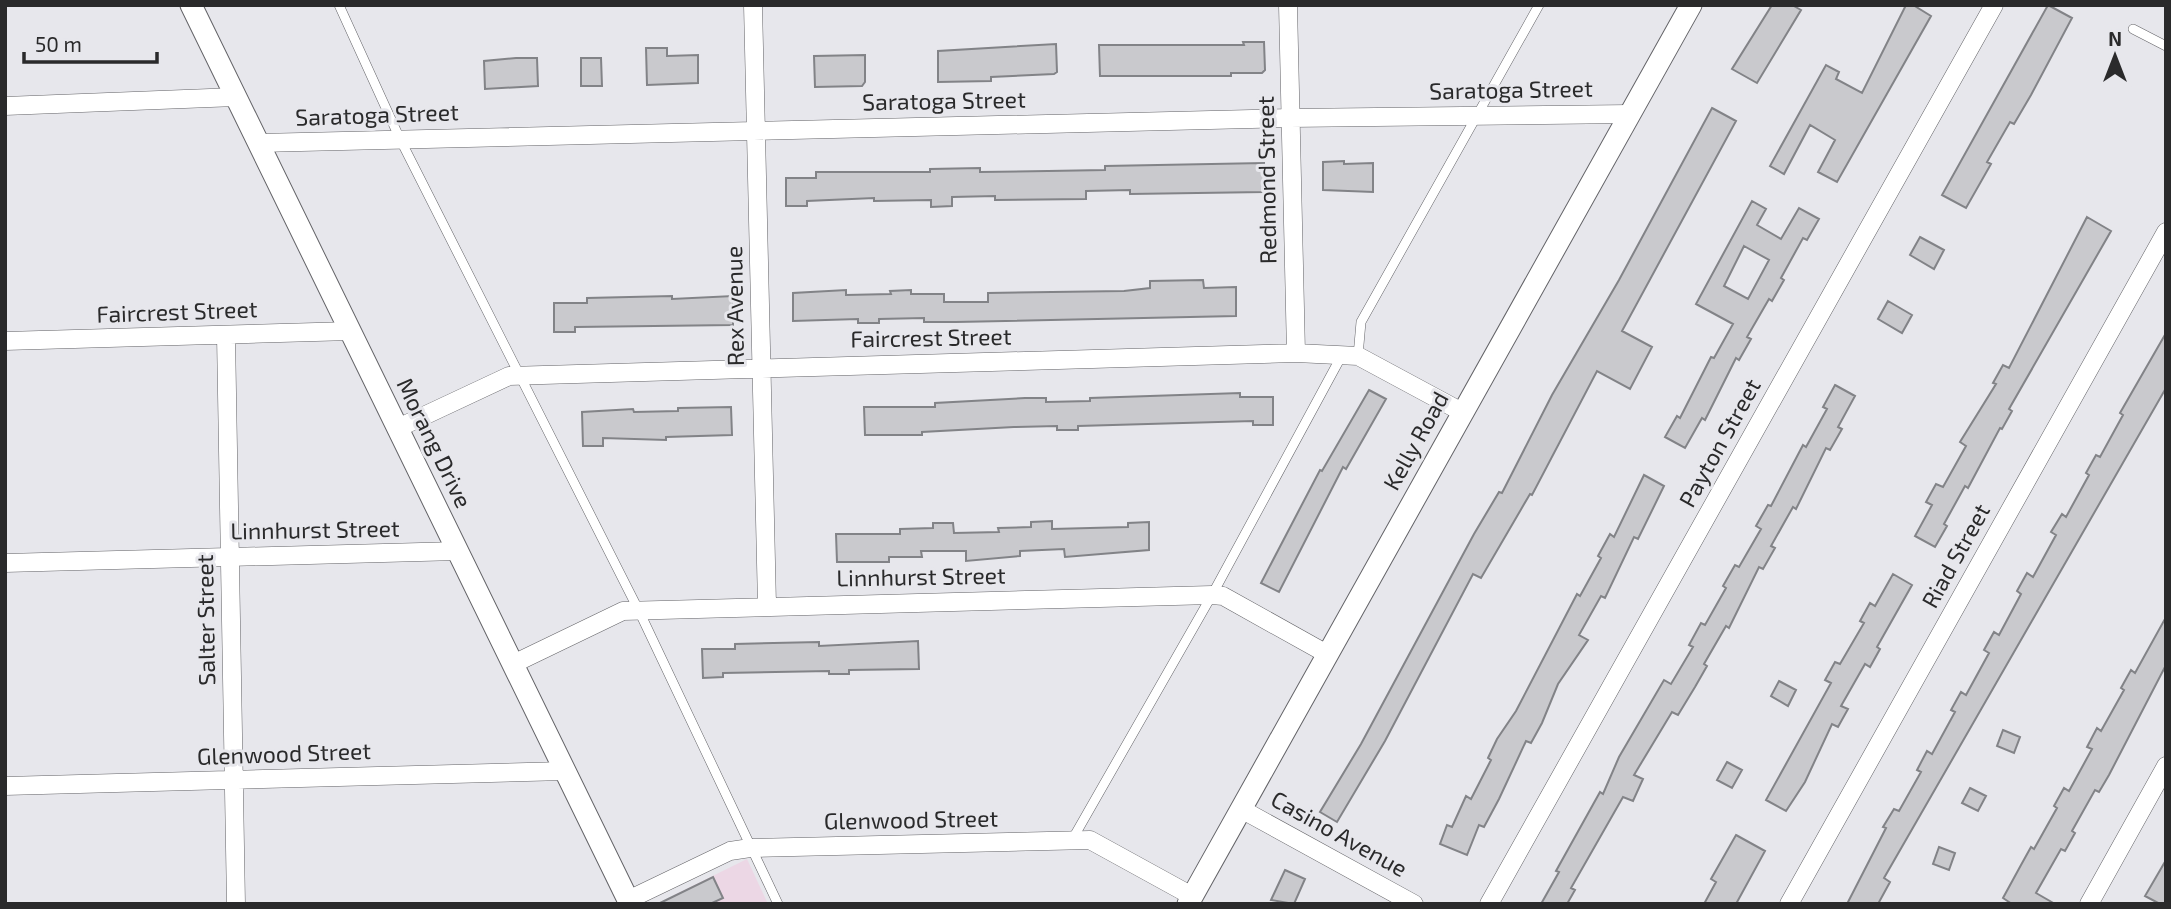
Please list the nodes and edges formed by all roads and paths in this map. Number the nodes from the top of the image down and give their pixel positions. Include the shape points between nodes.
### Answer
1 (191, 5) edge
2 (339, 5) edge
3 (753, 5) edge
4 (1288, 5) edge
5 (1539, 5) edge
6 (1691, 5) edge
7 (1994, 5) edge
8 (2133, 29) dead end
9 (2166, 46) edge
10 (236, 97) junction
11 (5, 106) edge
12 (1630, 114) junction
13 (1478, 115) junction
14 (1290, 118) junction
15 (755, 129) junction
16 (400, 139) junction
17 (259, 143) junction
18 (2166, 232) edge
19 (351, 331) junction
20 (226, 336) junction
21 (5, 341) edge
22 (1296, 353) junction
23 (1350, 355) junction
24 (761, 366) junction
25 (522, 375) junction
26 (1462, 412) junction
27 (398, 428) junction
28 (458, 551) junction
29 (229, 557) junction
30 (5, 563) edge
31 (1212, 595) junction
32 (767, 605) junction
33 (639, 611) junction
34 (1327, 654) junction
35 (513, 664) junction
36 (2166, 766) edge
37 (565, 771) junction
38 (234, 780) junction
39 (5, 786) edge
40 (1241, 808) junction
41 (1072, 841) junction
42 (750, 848) junction
43 (1190, 900) edge
44 (629, 902) edge
45 (236, 904) edge
46 (778, 904) edge
47 (1414, 904) edge
48 (1489, 904) edge
49 (1789, 904) edge
50 (2089, 904) edge

1 - 10 street, Morang Drive
2 - 16 lane
3 - 15 street, Rex Avenue
4 - 14 street, Redmond Street
5 - 13 lane
6 - 12 street, Kelly Road
7 - 48 street, Payton Street
8 - 9 lane
10 - 11 street
10 - 17 street, Morang Drive
12 - 13 street, Saratoga Street
12 - 26 street, Kelly Road
13 - 14 street, Saratoga Street
13 - 23 lane via 1361,322
14 - 15 street, Saratoga Street
14 - 22 street, Redmond Street
15 - 16 street, Saratoga Street
15 - 24 street, Rex Avenue
16 - 17 street, Saratoga Street
16 - 25 lane
17 - 19 street, Morang Drive
18 - 49 street, Riad Street
19 - 20 street, Faircrest Street
19 - 27 street, Morang Drive
20 - 21 street, Faircrest Street
20 - 29 street, Salter Street
22 - 23 street, Faircrest Street
22 - 24 street, Faircrest Street
23 - 26 street, Faircrest Street
23 - 31 lane
24 - 25 street, Faircrest Street
24 - 32 street, Rex Avenue
25 - 27 street, Faircrest Street via 509,376
25 - 33 lane
26 - 34 street, Kelly Road
27 - 28 street, Morang Drive
28 - 29 street, Linnhurst Street
28 - 35 street, Morang Drive
29 - 30 street, Linnhurst Street
29 - 38 street, Salter Street
31 - 32 street, Linnhurst Street
31 - 34 street, Linnhurst Street via 1223,596
31 - 41 lane
32 - 33 street, Linnhurst Street
33 - 35 street, Linnhurst Street via 622,611
33 - 42 lane
34 - 40 street, Kelly Road
35 - 37 street, Morang Drive
36 - 50 street
37 - 38 street, Glenwood Street
37 - 44 street, Morang Drive
38 - 39 street, Glenwood Street
38 - 45 street, Salter Street
40 - 43 street, Kelly Road
40 - 47 street, Casino Avenue
41 - 42 street, Glenwood Street
41 - 43 street, Glenwood Street via 1090,840
42 - 44 street, Glenwood Street via 730,851
42 - 46 lane

